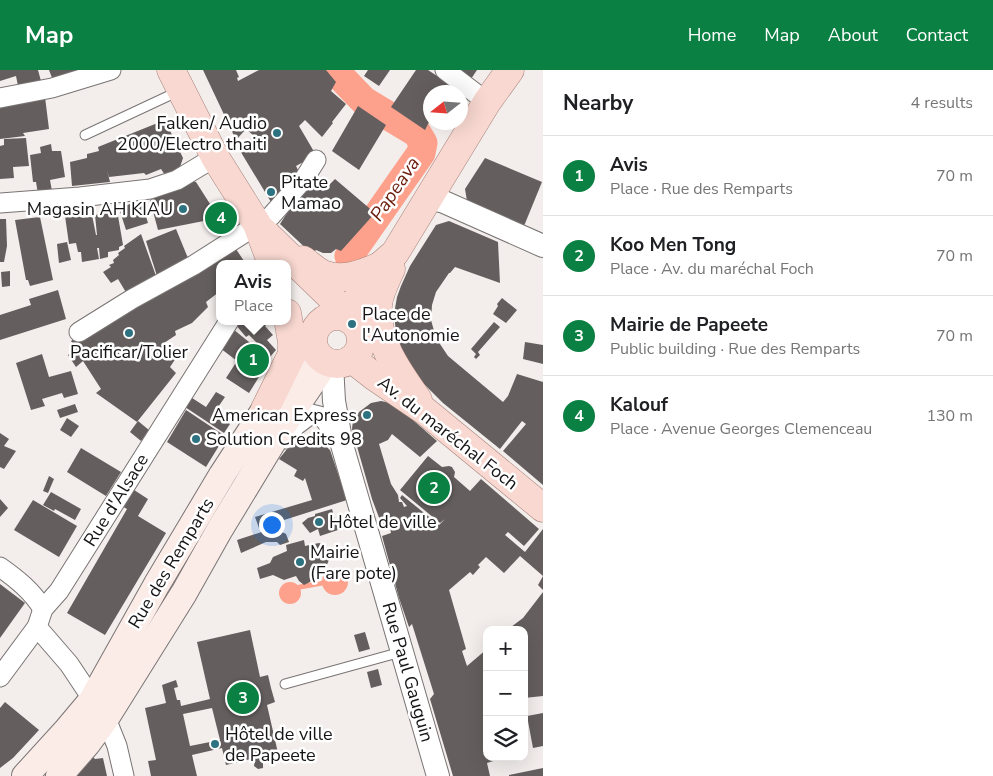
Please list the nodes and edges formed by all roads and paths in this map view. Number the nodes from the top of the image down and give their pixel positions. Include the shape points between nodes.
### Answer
1 (111, 70) edge
2 (445, 70) edge
3 (510, 70) edge
4 (176, 80) edge
5 (0, 98) edge
6 (487, 102) junction
7 (85, 135) dead end
8 (215, 158) junction
9 (316, 160) dead end
10 (430, 198) junction
11 (0, 203) edge
12 (408, 231) junction
13 (268, 243) edge
14 (543, 246) edge
15 (288, 260) edge
16 (291, 263) edge
17 (380, 266) junction
18 (291, 296) edge
19 (342, 316) junction
20 (226, 325) edge
21 (289, 325) edge
22 (78, 332) dead end
23 (327, 354) junction
24 (265, 409) junction
25 (425, 411) junction
26 (342, 445) junction
27 (543, 508) edge
28 (203, 560) junction
29 (0, 566) edge
30 (43, 609) junction
31 (38, 627) junction
32 (401, 652) junction
33 (0, 677) edge
34 (285, 684) dead end
35 (99, 709) junction
36 (25, 776) edge
37 (59, 776) edge
38 (124, 776) edge
39 (438, 776) edge

1 - 5 street via 52,88
2 - 6 street
3 - 6 main road
4 - 7 lane
4 - 8 main road
6 - 10 main road
8 - 11 street via 176,180 150,189
8 - 13 main road
9 - 13 street via 304,180 271,216
10 - 12 main road
10 - 14 street
12 - 17 main road via 395,253
12 - 25 main road via 383,287 378,314 383,341
13 - 15 main road
13 - 17 main road via 323,274 358,275
13 - 22 street via 201,261
16 - 19 main road via 332,298
17 - 19 main road
18 - 23 main road
19 - 23 main road via 327,317 317,326
19 - 23 main road via 358,328 361,344 358,352
20 - 30 street, Rue d'Alsace via 64,583
21 - 24 main road via 292,354
23 - 24 main road, Rue des Remparts via 295,366
23 - 25 main road, Av. du maréchal Foch via 375,377
23 - 26 street, Rue Paul Gauguin
23 - 28 main road, Rue des Remparts
24 - 35 main road, Rue des Remparts via 157,584
25 - 27 main road, Av. du maréchal Foch
26 - 28 street via 322,417 310,414 295,426
26 - 32 street, Rue Paul Gauguin
28 - 35 main road, Rue des Remparts via 175,608
29 - 30 street via 35,597
30 - 31 street, Rue d'Alsace
31 - 33 street, Rue d'Alsace
31 - 35 street via 69,664
32 - 34 lane
32 - 39 street, Rue Paul Gauguin
35 - 36 main road, Rue des Remparts via 66,731
35 - 37 main road, Rue des Remparts via 87,744
35 - 38 street via 117,746

